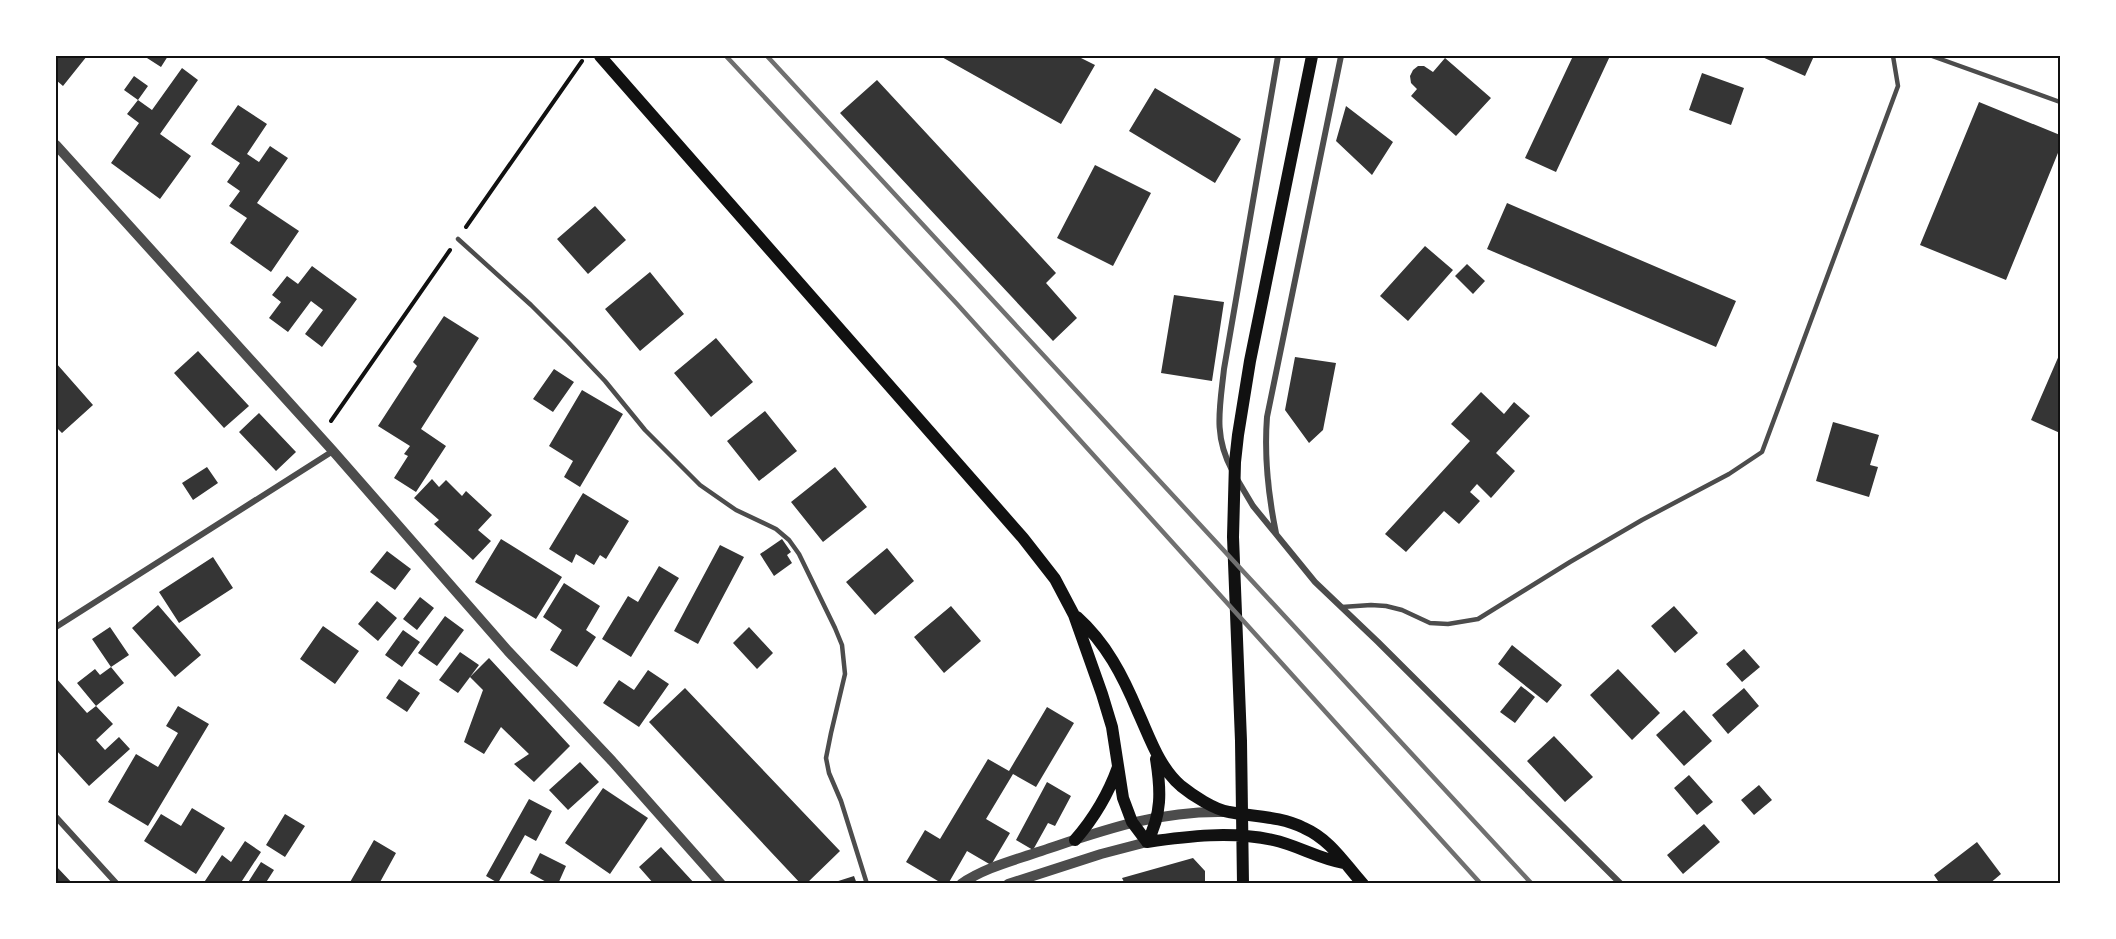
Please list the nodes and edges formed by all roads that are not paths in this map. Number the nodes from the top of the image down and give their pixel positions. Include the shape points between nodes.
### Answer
1 (600, 56) edge
2 (1278, 56) edge
3 (1312, 56) edge
4 (1341, 56) edge
5 (1893, 56) edge
6 (1932, 56) edge
7 (2061, 102) edge
8 (56, 145) edge
9 (458, 239) dead end
10 (333, 451) junction
11 (1277, 537) junction
12 (1341, 608) junction
13 (1074, 615) junction
14 (56, 627) edge
15 (1155, 750) junction
16 (1119, 766) junction
17 (1226, 812) junction
18 (1159, 816) junction
19 (56, 817) edge
20 (1132, 822) junction
21 (1075, 840) junction
22 (1147, 842) junction
23 (1344, 863) junction
24 (117, 884) edge
25 (721, 884) edge
26 (867, 884) edge
27 (961, 884) edge
28 (1008, 884) edge
29 (1243, 884) edge
30 (1363, 884) edge
31 (1621, 884) edge

1 - 13 main road via 1023,538 1055,579
2 - 11 street via 1218,421 1230,466
3 - 29 main road via 1250,361 1235,462 1233,537
4 - 11 street via 1267,417 1266,466
5 - 12 lane via 1898,86 1762,452 1478,619 1439,624 1386,606
6 - 7 lane
8 - 10 street
9 - 26 lane via 531,304 700,485 736,510 776,529 799,554 842,645 845,674 826,758
10 - 14 street
10 - 25 street via 508,651
11 - 12 street
12 - 31 street
13 - 15 main road via 1107,649
13 - 16 main road via 1112,727
15 - 17 main road via 1167,772 1181,786
15 - 18 main road via 1160,782
16 - 20 main road via 1123,798
16 - 21 main road via 1102,805
17 - 18 street
17 - 23 main road via 1275,818 1306,828 1334,848
18 - 20 street
18 - 22 main road
19 - 24 street
20 - 21 street
20 - 22 main road
21 - 27 street via 992,868
22 - 23 main road via 1201,835 1244,836 1274,840
22 - 28 street
23 - 30 main road

